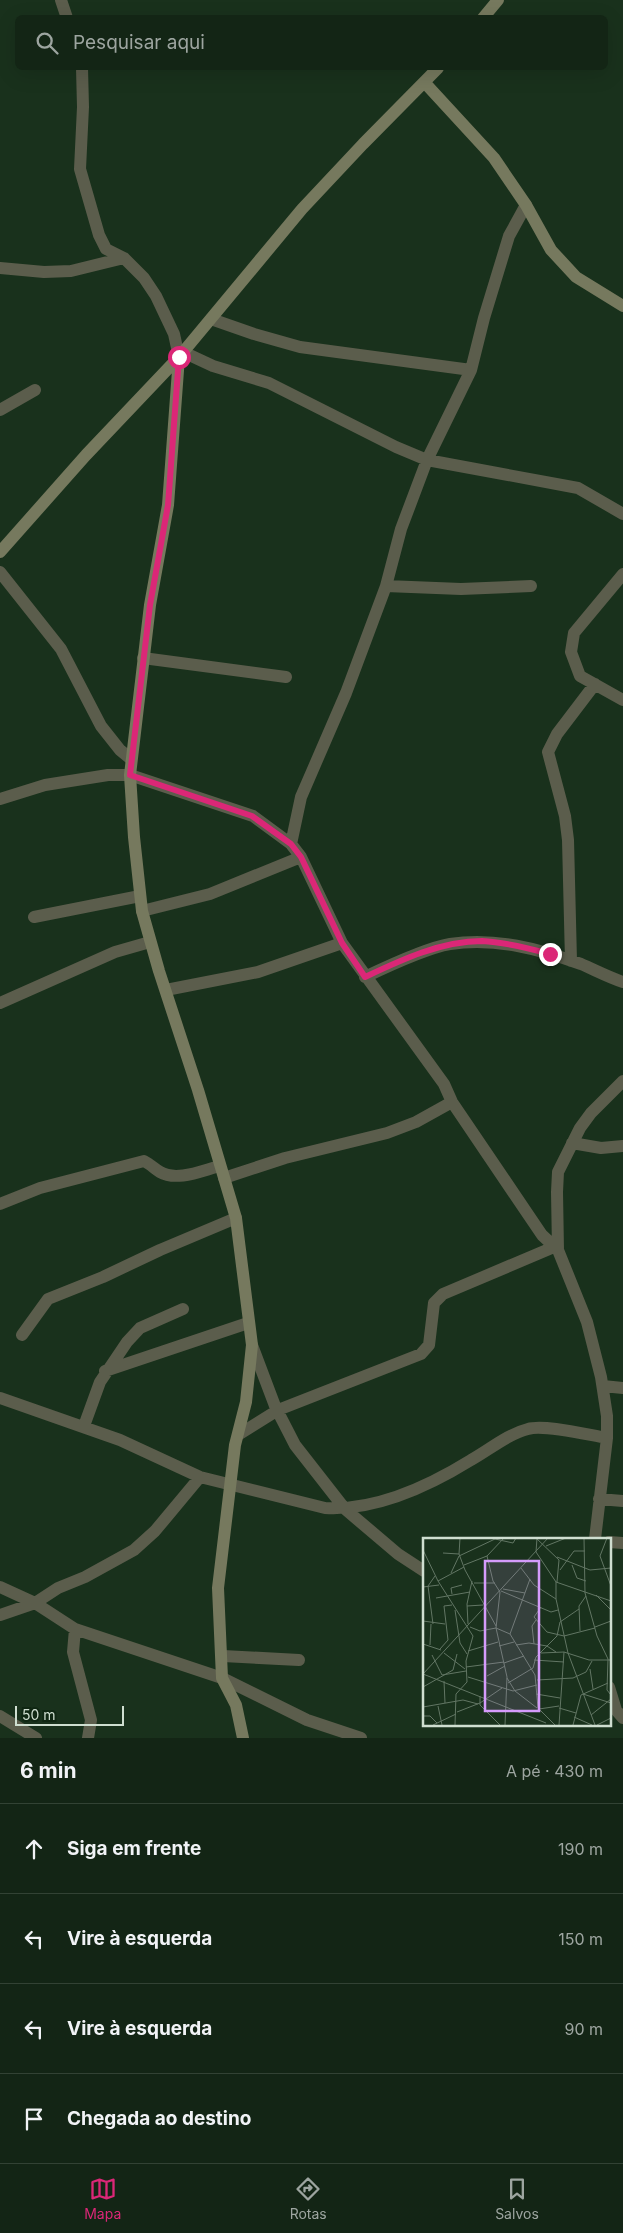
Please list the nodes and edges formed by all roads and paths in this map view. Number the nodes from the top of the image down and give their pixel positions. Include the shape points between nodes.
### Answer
1 (61, 0) edge
2 (498, 0) edge
3 (66, 15) edge
4 (486, 15) edge
5 (82, 70) edge
6 (436, 70) edge
7 (425, 83) junction
8 (526, 205) junction
9 (124, 258) junction
10 (0, 268) edge
11 (623, 306) edge
12 (211, 319) junction
13 (181, 355) junction
14 (472, 370) junction
15 (35, 390) dead end
16 (0, 410) edge
17 (427, 460) junction
18 (623, 514) edge
19 (0, 552) edge
20 (0, 572) edge
21 (623, 574) edge
22 (386, 586) junction
23 (532, 586) dead end
24 (143, 658) junction
25 (286, 678) dead end
26 (595, 684) junction
27 (623, 700) edge
28 (131, 759) junction
29 (130, 775) junction
30 (0, 800) edge
31 (291, 844) junction
32 (301, 857) junction
33 (140, 896) junction
34 (142, 911) junction
35 (34, 917) dead end
36 (150, 942) junction
37 (342, 943) junction
38 (571, 961) junction
39 (365, 977) junction
40 (623, 982) edge
41 (166, 990) junction
42 (0, 1003) edge
43 (623, 1081) edge
44 (452, 1102) junction
45 (572, 1143) junction
46 (623, 1146) edge
47 (220, 1166) junction
48 (224, 1178) junction
49 (0, 1204) edge
50 (236, 1218) junction
51 (556, 1248) junction
52 (183, 1309) dead end
53 (248, 1323) junction
54 (22, 1334) dead end
55 (252, 1345) junction
56 (105, 1371) junction
57 (602, 1386) junction
58 (623, 1388) edge
59 (0, 1398) edge
60 (278, 1410) junction
61 (84, 1426) junction
62 (238, 1435) junction
63 (607, 1438) junction
64 (200, 1477) junction
65 (231, 1486) junction
66 (599, 1499) junction
67 (623, 1501) edge
68 (346, 1509) junction
69 (596, 1538) edge
70 (610, 1542) edge
71 (623, 1543) edge
72 (423, 1570) edge
73 (0, 1587) edge
74 (35, 1603) junction
75 (0, 1615) edge
76 (75, 1629) junction
77 (223, 1656) junction
78 (299, 1660) dead end
79 (222, 1678) junction
80 (610, 1690) edge
81 (616, 1711) edge
82 (0, 1716) edge
83 (36, 1738) edge
84 (88, 1738) edge
85 (243, 1738) edge
86 (361, 1738) edge

1 - 3 street
2 - 4 street
5 - 9 street via 80,169 99,235 106,249
6 - 7 street
7 - 8 street via 494,158
7 - 12 street via 302,209
8 - 11 street via 551,250 576,277
8 - 14 street via 508,236
9 - 10 street via 71,271
9 - 13 street via 156,296
12 - 13 street
12 - 14 street via 300,347
13 - 17 street via 269,383
13 - 19 street
13 - 24 street via 168,505
14 - 17 street
15 - 16 street
17 - 18 street via 578,488
17 - 22 street
20 - 28 street via 61,648 101,726
21 - 26 street via 574,633 571,652 580,676
22 - 23 street via 462,589
22 - 31 street via 346,693 301,797
24 - 25 street
24 - 28 street
26 - 27 street
26 - 38 street via 557,734 548,752 568,840
28 - 29 street
29 - 30 street via 108,775 45,785
29 - 31 street via 252,816
29 - 33 street
31 - 32 street
32 - 34 street via 210,894
32 - 37 street
33 - 34 street
33 - 35 street
34 - 36 street
36 - 41 street
36 - 42 street via 115,952
37 - 39 street
37 - 41 street via 258,972
38 - 39 street via 517,946 482,941 449,944
38 - 40 street
39 - 44 street via 404,1026 444,1084
41 - 47 street
43 - 45 street via 591,1112
44 - 48 street via 387,1134 286,1158
44 - 51 street via 542,1235
45 - 46 street via 601,1148
45 - 51 street via 558,1172
47 - 48 street
47 - 49 street via 172,1175 162,1173 144,1161 132,1163 40,1188
48 - 50 street
50 - 53 street
50 - 54 street via 48,1299
51 - 57 street via 587,1322
51 - 60 street via 443,1294 434,1303 429,1345 421,1354
52 - 56 street via 140,1328
53 - 55 street
53 - 56 street
55 - 60 street
55 - 62 street via 246,1402
56 - 61 street
57 - 58 street
57 - 63 street
59 - 61 street
60 - 62 street
60 - 68 street via 295,1445
61 - 64 street
62 - 65 street
63 - 66 street
63 - 68 street via 542,1428 528,1429 466,1464 402,1494
64 - 65 street
64 - 74 street via 155,1531 134,1550
65 - 68 street via 309,1505
65 - 77 street via 218,1588
66 - 67 street
66 - 69 street
68 - 72 street via 398,1554
70 - 71 street
73 - 74 street
74 - 75 street
74 - 76 street
76 - 79 street
76 - 84 street via 73,1652 91,1720
77 - 78 street
77 - 79 street
79 - 85 street via 236,1704
79 - 86 street via 307,1720
80 - 81 street
82 - 83 street

